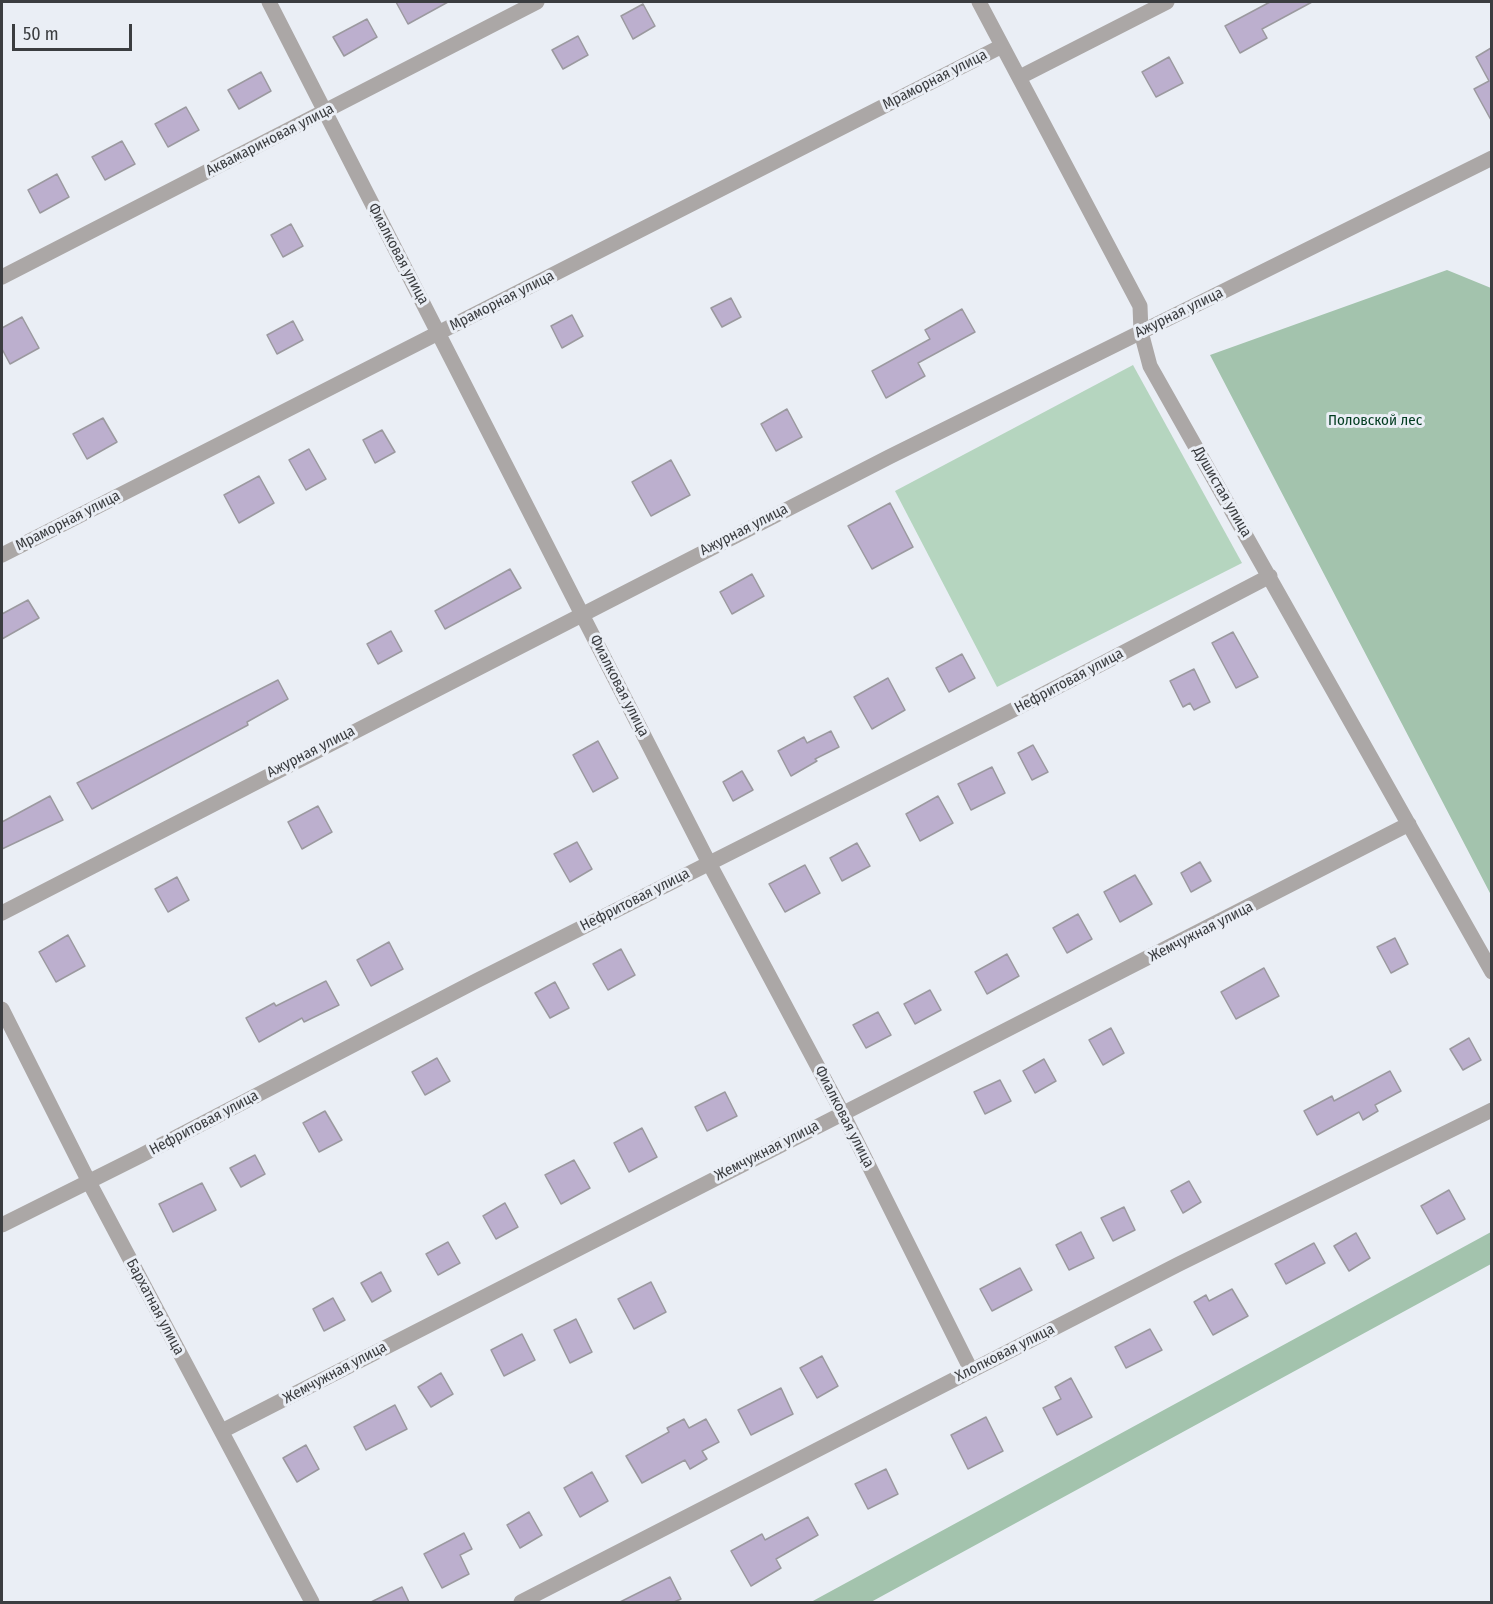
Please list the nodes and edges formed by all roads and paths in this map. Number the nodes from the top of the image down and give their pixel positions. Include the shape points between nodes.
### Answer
1 (269, 2) edge
2 (537, 2) edge
3 (979, 2) edge
4 (1167, 2) edge
5 (1002, 46) junction
6 (1020, 77) junction
7 (324, 112) junction
8 (1491, 158) edge
9 (2, 277) edge
10 (1142, 332) junction
11 (439, 333) junction
12 (2, 555) edge
13 (1270, 576) junction
14 (581, 613) junction
15 (1410, 824) junction
16 (709, 863) junction
17 (2, 913) edge
18 (1491, 972) edge
19 (2, 1009) edge
20 (1491, 1110) edge
21 (842, 1112) junction
22 (89, 1182) junction
23 (2, 1225) edge
24 (972, 1370) junction
25 (222, 1431) junction
26 (312, 1602) edge
27 (521, 1602) edge

1 - 7 street, Фиалковая улица
2 - 7 street, Аквамариновая улица
3 - 5 street, Душистая улица
4 - 6 street
5 - 6 street, Душистая улица
5 - 11 street, Мраморная улица
6 - 10 street, Душистая улица via 1140,306
7 - 9 street, Аквамариновая улица
7 - 11 street, Фиалковая улица
8 - 10 street, Ажурная улица
10 - 13 street, Душистая улица via 1150,366
10 - 14 street, Ажурная улица
11 - 12 street, Мраморная улица
11 - 14 street, Фиалковая улица
13 - 15 street, Душистая улица
13 - 16 street, Нефритовая улица
14 - 16 street, Фиалковая улица
14 - 17 street, Ажурная улица
15 - 18 street, Душистая улица
15 - 21 street, Жемчужная улица via 931,1071
16 - 21 street, Фиалковая улица
16 - 22 street, Нефритовая улица
19 - 22 street, Бархатная улица
20 - 24 street, Хлопковая улица
21 - 24 street, Фиалковая улица
21 - 25 street, Жемчужная улица
22 - 23 street, Нефритовая улица
22 - 25 street, Бархатная улица
24 - 27 street, Хлопковая улица
25 - 26 street, Бархатная улица

